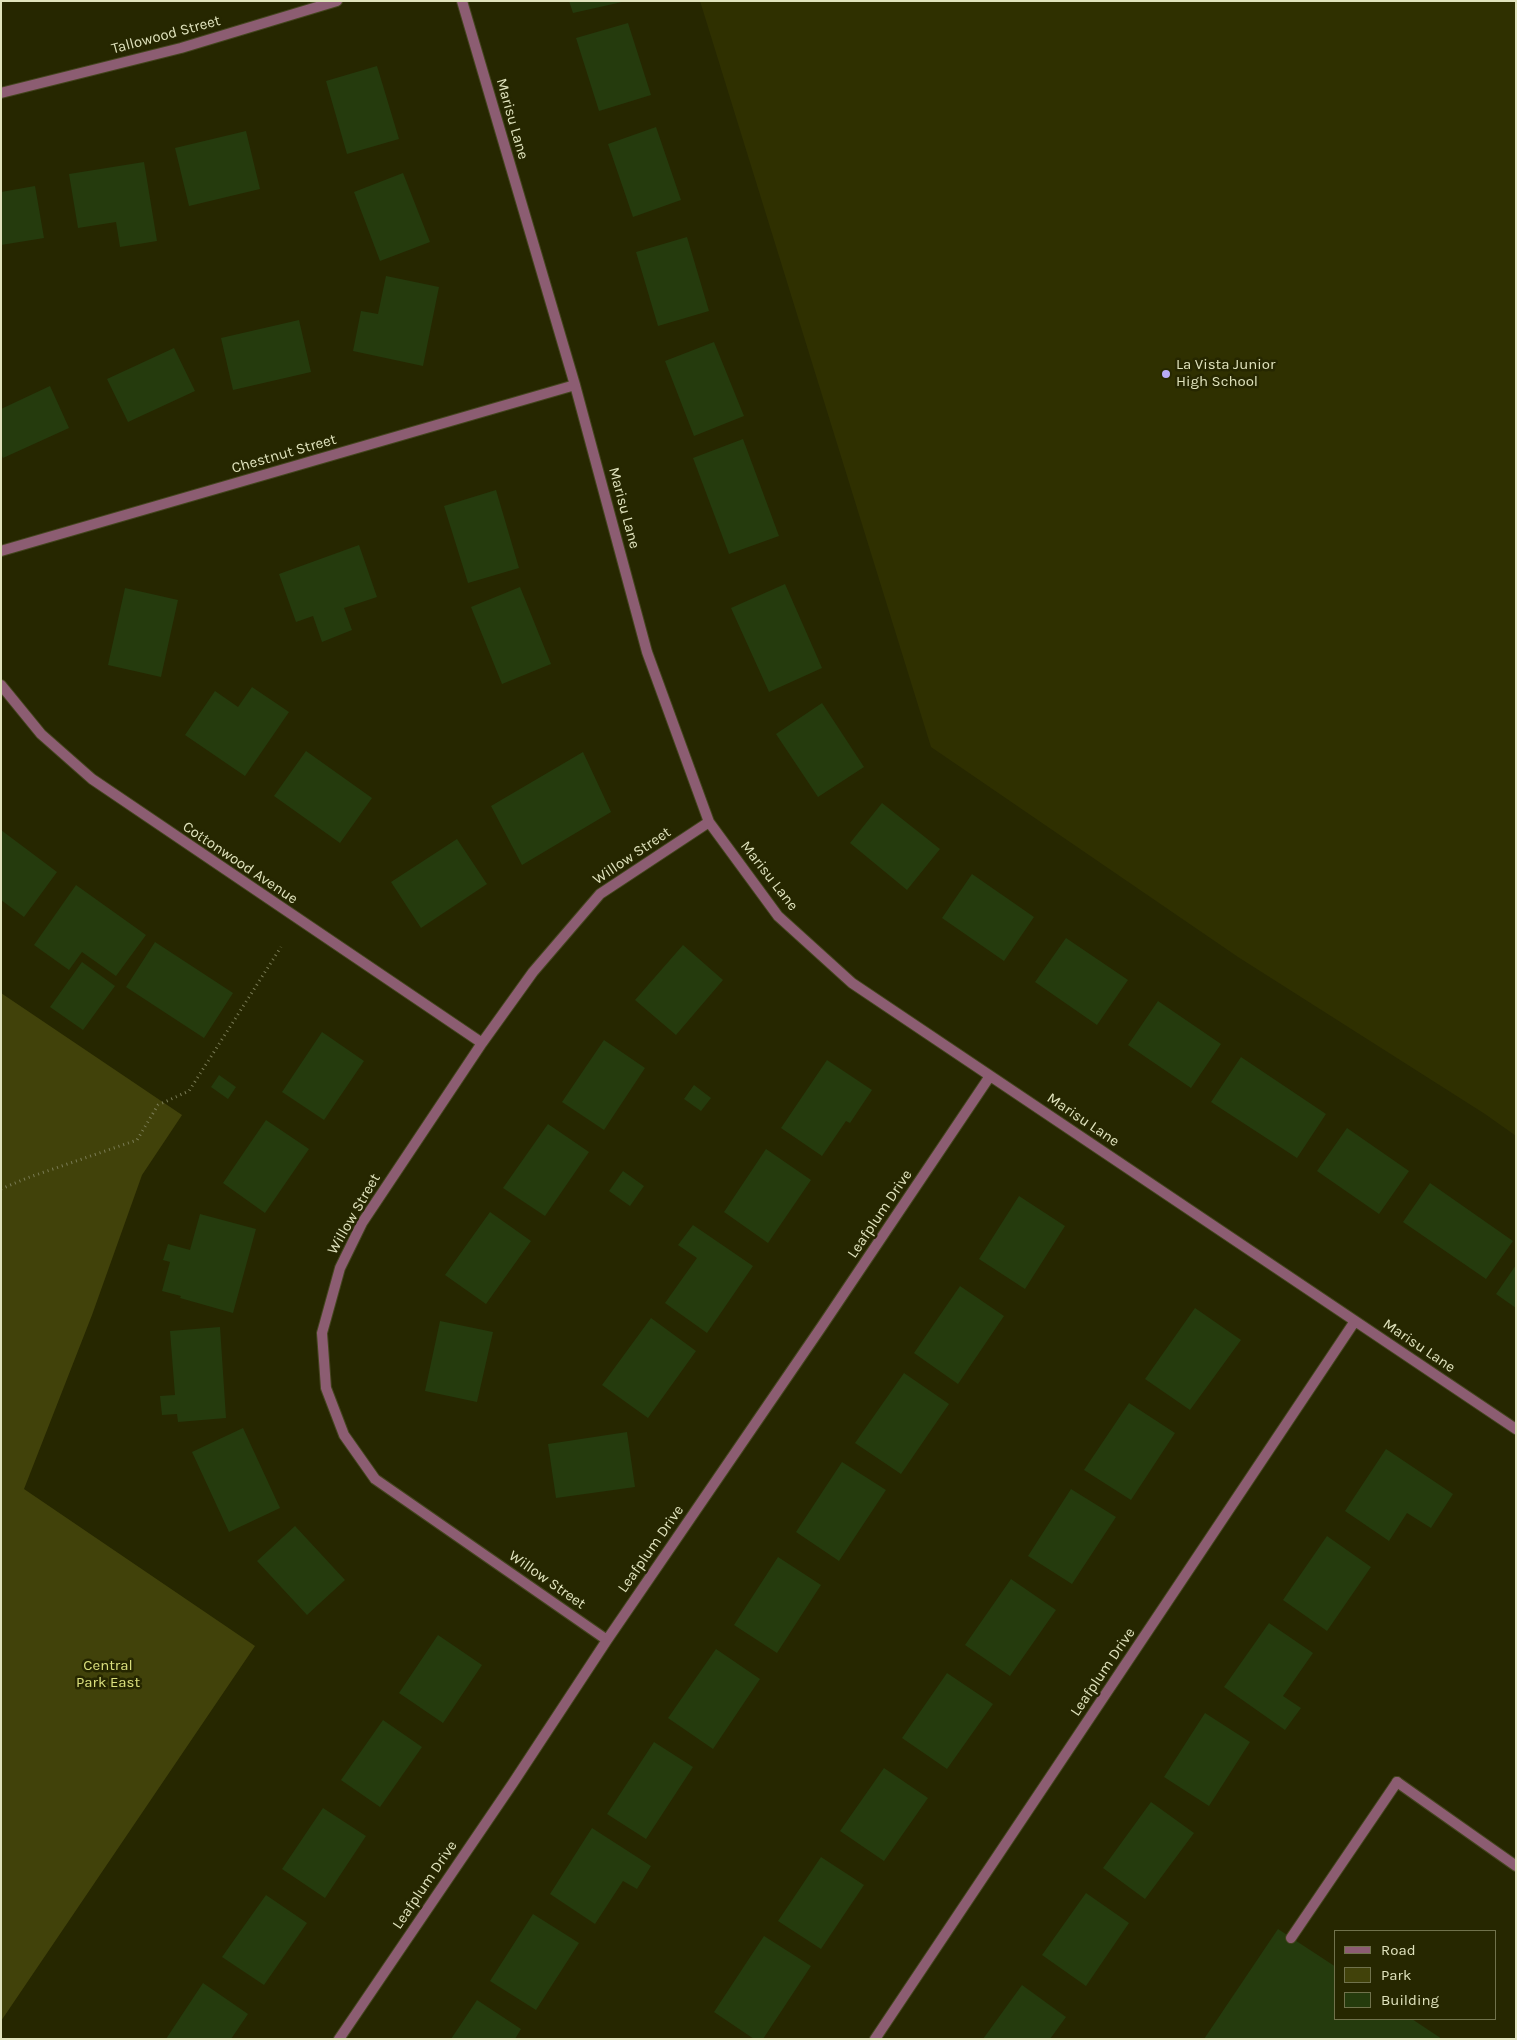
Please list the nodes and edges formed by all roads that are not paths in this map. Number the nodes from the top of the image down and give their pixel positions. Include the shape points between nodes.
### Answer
1 (337, 1) edge
2 (462, 1) edge
3 (1, 93) edge
4 (575, 385) junction
5 (1, 551) edge
6 (1, 685) edge
7 (709, 822) junction
8 (482, 1043) junction
9 (990, 1076) junction
10 (1356, 1321) junction
11 (1516, 1429) edge
12 (607, 1640) junction
13 (1516, 1866) edge
14 (1292, 1938) dead end
15 (339, 2039) edge
16 (875, 2039) edge

1 - 3 street, Tallowood Street via 181,48
2 - 4 street, Marisu Lane
4 - 5 street, Chestnut Street
4 - 7 street, Marisu Lane via 647,652
6 - 8 street, Cottonwood Avenue via 41,734 92,779
7 - 8 street, Willow Street via 600,894 533,972
7 - 9 street, Marisu Lane via 778,916 852,983
8 - 12 street, Willow Street via 362,1223 340,1268 322,1333 326,1388 344,1435 374,1479
9 - 10 street, Marisu Lane
9 - 12 street, Leafplum Drive
10 - 11 street, Marisu Lane
10 - 16 street, Leafplum Drive
12 - 15 street, Leafplum Drive
13 - 14 street via 1397,1782

